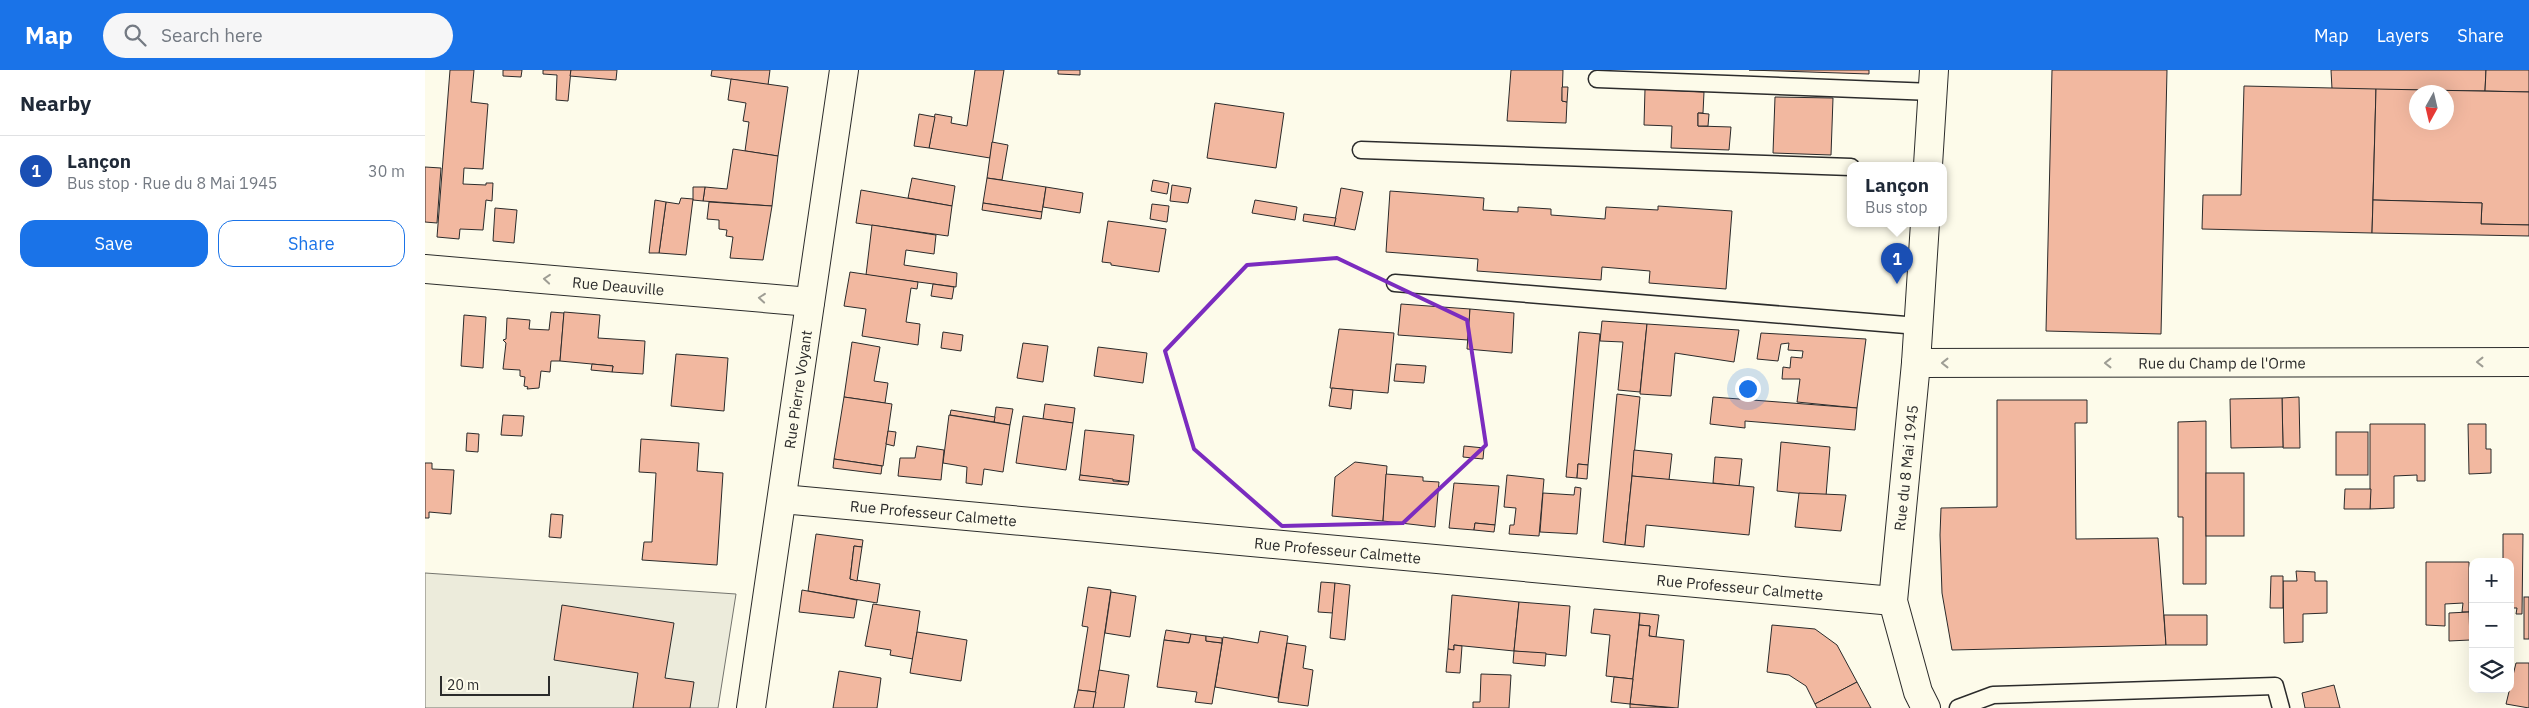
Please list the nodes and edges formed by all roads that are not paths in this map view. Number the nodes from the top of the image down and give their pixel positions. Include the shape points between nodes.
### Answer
1 (843, 70) edge
2 (1597, 79) dead end
3 (1933, 81) edge
4 (1361, 150) dead end
5 (1928, 162) edge
6 (1847, 167) edge
7 (1925, 227) edge
8 (425, 269) edge
9 (1395, 283) dead end
10 (810, 302) junction
11 (1918, 326) junction
12 (2529, 362) edge
13 (1916, 363) junction
14 (782, 499) junction
15 (1893, 601) junction
16 (1996, 701) edge
17 (751, 708) edge
18 (1926, 708) edge
19 (1958, 708) edge
20 (2281, 708) edge

1 - 10 street, Rue Pierre Voyant
2 - 3 lane
3 - 5 street
4 - 6 lane
7 - 11 street, Rue du 8 Mai 1945
10 -> 8 street, Rue Deauville
9 - 11 lane
10 - 14 street, Rue Pierre Voyant
11 - 13 street, Rue du 8 Mai 1945
12 -> 13 street, Rue du Champ de l'Orme
13 - 15 street, Rue du 8 Mai 1945
14 - 15 street, Rue Professeur Calmette
14 - 17 street, Rue Pierre Voyant
15 - 18 street, Rue du 8 Mai 1945 via 1918,692
16 - 19 lane
16 - 20 lane via 2275,686

